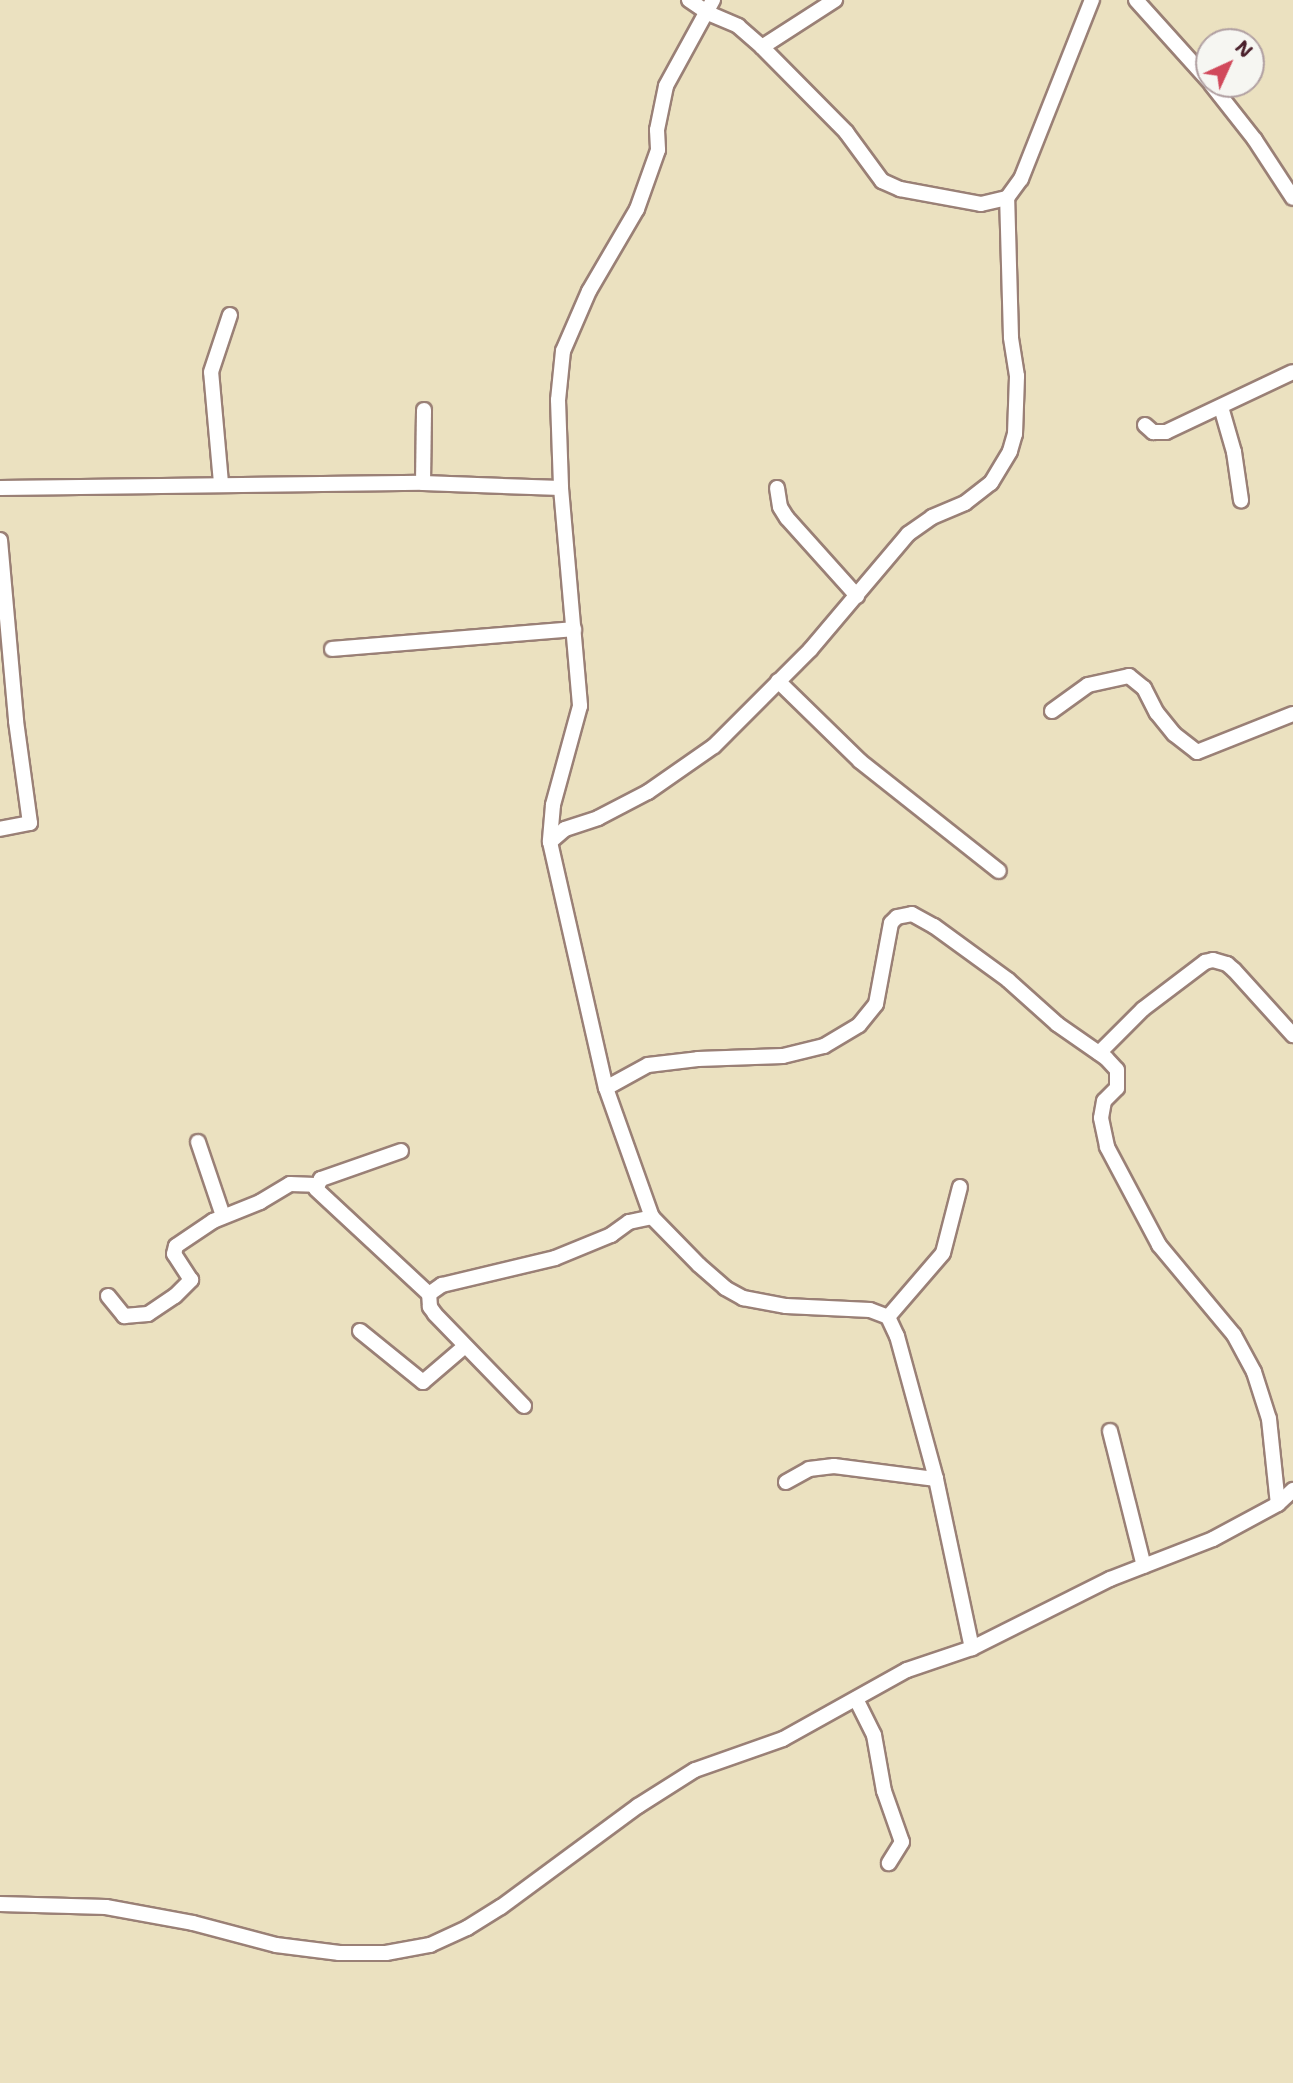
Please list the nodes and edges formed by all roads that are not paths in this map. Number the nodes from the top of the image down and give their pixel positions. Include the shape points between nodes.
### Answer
1 (689, 0) edge
2 (835, 0) edge
3 (1092, 0) edge
4 (1136, 0) edge
5 (710, 6) edge
6 (762, 47) junction
7 (1195, 66) edge
8 (1222, 98) edge
9 (1007, 198) junction
10 (1293, 198) edge
11 (230, 315) dead end
12 (1293, 372) edge
13 (1222, 407) junction
14 (424, 410) dead end
15 (1145, 425) dead end
16 (221, 483) junction
17 (423, 483) junction
18 (0, 488) edge
19 (561, 488) junction
20 (777, 488) dead end
21 (1241, 500) dead end
22 (0, 540) edge
23 (857, 596) junction
24 (574, 629) junction
25 (332, 649) dead end
26 (778, 681) junction
27 (1052, 711) dead end
28 (1293, 714) edge
29 (0, 829) edge
30 (550, 842) junction
31 (999, 871) dead end
32 (1293, 1035) edge
33 (1099, 1053) junction
34 (606, 1088) junction
35 (198, 1142) dead end
36 (401, 1151) dead end
37 (315, 1185) junction
38 (960, 1187) dead end
39 (223, 1216) junction
40 (652, 1217) junction
41 (429, 1294) junction
42 (108, 1296) dead end
43 (888, 1317) junction
44 (360, 1331) dead end
45 (465, 1346) junction
46 (524, 1406) dead end
47 (1110, 1431) dead end
48 (936, 1479) junction
49 (786, 1482) dead end
50 (1293, 1490) edge
51 (1278, 1504) junction
52 (1144, 1566) junction
53 (972, 1648) junction
54 (856, 1699) junction
55 (889, 1863) dead end
56 (0, 1903) edge

1 - 5 street
2 - 6 street
3 - 9 street via 1021,179
4 - 7 street
5 - 6 street
5 - 19 street via 666,86 658,150 637,209 589,291 563,351 558,400
6 - 9 street via 846,132 888,185 975,204
8 - 10 street
9 - 23 street via 1011,337 1017,376 1010,451 991,483 908,534
11 - 16 street via 211,372
12 - 13 street
13 - 15 street via 1161,433
13 - 21 street
14 - 17 street
16 - 17 street
16 - 18 street
17 - 19 street
19 - 24 street
20 - 23 street via 787,518
22 - 29 street via 30,823
23 - 26 street
24 - 25 street
24 - 30 street via 580,706 553,805
26 - 30 street via 714,746 670,778 598,818 565,829
26 - 31 street via 860,761
27 - 28 street via 1088,685 1129,676 1144,688 1174,734 1192,751 1201,752
30 - 34 street
32 - 33 street via 1234,970 1213,960 1143,1009
33 - 34 street via 934,926 905,914 891,923 876,1004 841,1038 808,1053 648,1065
33 - 51 street via 1118,1076 1117,1088 1104,1101 1101,1118 1107,1147 1159,1245 1234,1335 1254,1372 1269,1419
34 - 40 street
35 - 39 street
36 - 37 street
37 - 39 street via 290,1184 261,1202
37 - 41 street via 317,1192
38 - 43 street via 943,1253
39 - 42 street via 174,1249 191,1278 175,1296 148,1314 131,1318
40 - 41 street via 629,1222 546,1262 442,1285
40 - 43 street via 699,1265 743,1298 786,1306 870,1310
41 - 45 street via 430,1307
43 - 48 street
44 - 45 street via 423,1382
45 - 46 street
47 - 52 street
48 - 49 street via 834,1466 809,1469
48 - 53 street
50 - 51 street
51 - 52 street via 1213,1539
52 - 53 street
53 - 54 street via 907,1670
54 - 55 street via 874,1735 884,1791 902,1842
54 - 56 street via 808,1727 670,1783 501,1908 430,1945 386,1953 339,1953 276,1945 106,1907

